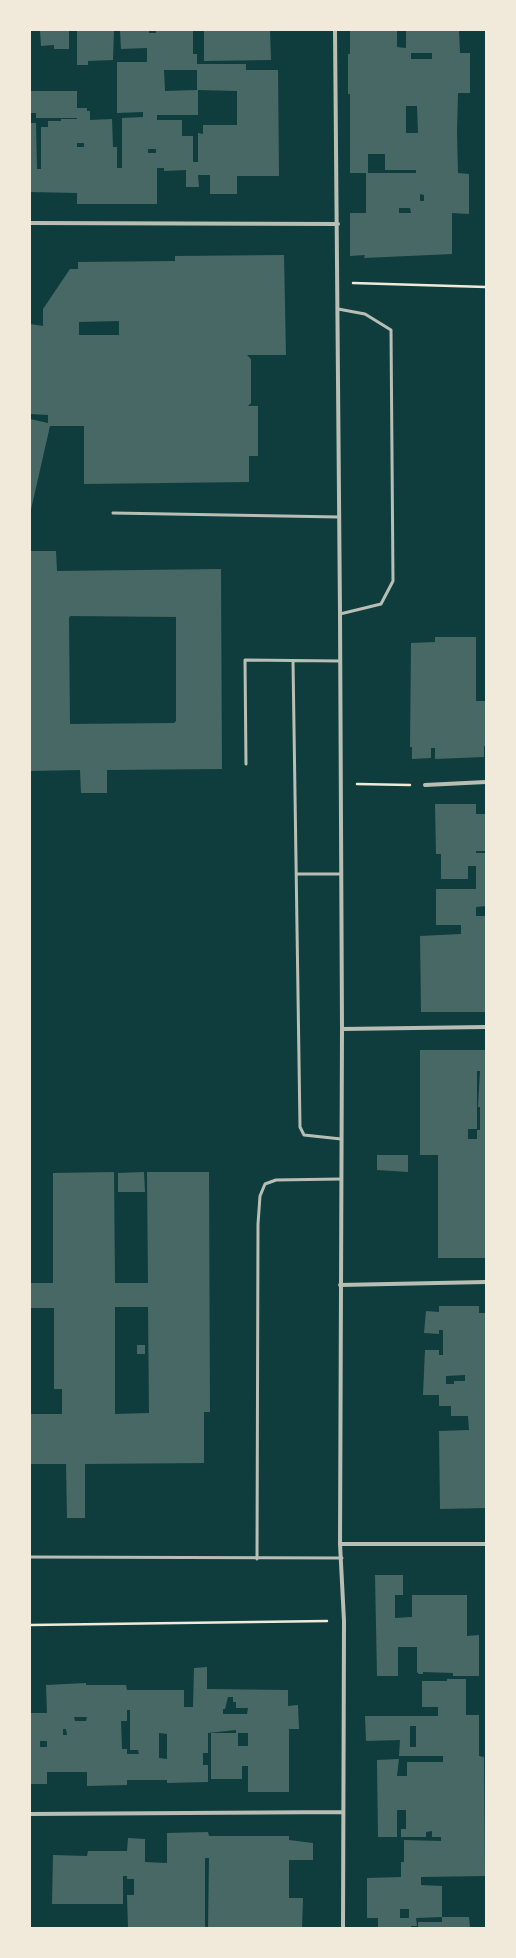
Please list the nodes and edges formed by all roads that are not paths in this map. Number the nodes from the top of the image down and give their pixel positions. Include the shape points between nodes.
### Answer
1 (335, 30) edge
2 (30, 223) edge
3 (338, 224) junction
4 (338, 309) junction
5 (113, 513) dead end
6 (340, 517) junction
7 (340, 614) junction
8 (293, 661) junction
9 (340, 661) junction
10 (246, 764) dead end
11 (486, 782) edge
12 (425, 785) road end
13 (297, 874) junction
14 (341, 874) junction
15 (486, 1027) edge
16 (342, 1029) junction
17 (341, 1139) junction
18 (341, 1179) junction
19 (486, 1282) edge
20 (340, 1285) junction
21 (340, 1544) junction
22 (486, 1544) edge
23 (30, 1557) edge
24 (342, 1558) junction
25 (258, 1559) junction
26 (343, 1812) junction
27 (30, 1814) edge
28 (343, 1928) edge

1 - 3 street
2 - 3 street
3 - 4 street
4 - 6 street
4 - 7 lane via 365,314 391,330 393,550 393,582 381,604
5 - 6 lane
6 - 7 street
7 - 9 street
8 - 9 lane
8 - 10 lane via 245,660
8 - 13 lane
9 - 14 street
11 - 12 street
13 - 14 lane
13 - 17 lane via 300,1127 304,1135
14 - 16 street
15 - 16 street
16 - 17 street
17 - 18 street
18 - 20 street
18 - 25 lane via 276,1180 266,1184 260,1196
19 - 20 street
20 - 21 street
21 - 22 street
21 - 24 street
23 - 25 lane
24 - 25 lane
24 - 26 street
26 - 27 street
26 - 28 street

